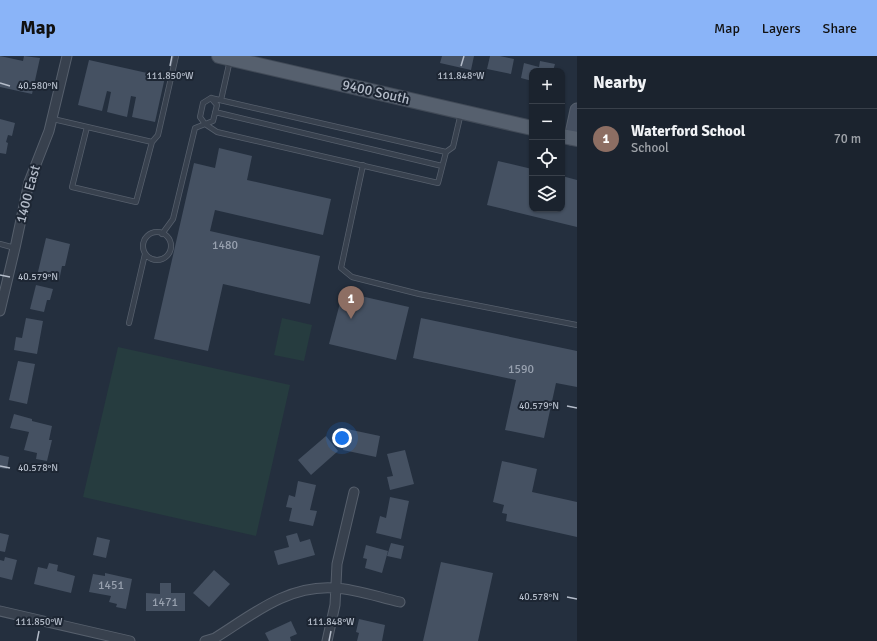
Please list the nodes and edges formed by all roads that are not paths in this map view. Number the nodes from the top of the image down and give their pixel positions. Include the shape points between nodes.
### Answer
1 (67, 56) edge
2 (176, 56) edge
3 (225, 57) edge
4 (211, 98) junction
5 (221, 100) junction
6 (577, 110) edge
7 (462, 111) junction
8 (215, 112) junction
9 (53, 118) junction
10 (205, 124) junction
11 (87, 126) junction
12 (529, 127) edge
13 (570, 137) edge
14 (152, 142) junction
15 (446, 152) junction
16 (364, 165) junction
17 (442, 166) junction
18 (162, 234) junction
19 (0, 244) edge
20 (15, 248) junction
21 (145, 254) junction
22 (0, 311) edge
23 (129, 324) dead end
24 (577, 325) edge
25 (354, 492) dead end
26 (335, 588) junction
27 (400, 602) dead end
28 (0, 611) edge
29 (130, 641) edge
30 (205, 641) edge
31 (326, 641) edge

1 - 9 street, 1400 East
2 - 14 lane via 158,135
3 - 5 lane
3 - 7 main road, 9400 South
4 - 5 lane
4 - 8 lane via 216,105
4 - 10 lane via 203,102 200,117
5 - 15 lane
6 - 13 street
7 - 12 main road, 9400 South
7 - 15 lane via 453,147
8 - 10 lane via 213,120
8 - 17 lane
9 - 11 lane
9 - 20 street, 1400 East via 29,182
10 - 16 lane via 217,132
10 - 18 lane via 195,128 173,219
11 - 14 lane
11 - 14 lane via 72,187 136,202
15 - 17 lane
16 - 17 lane via 438,183
16 - 24 lane via 341,268 352,277 419,294
18 - 21 lane via 153,233 146,238 143,245
18 - 21 lane via 169,240 168,254 156,260
19 - 20 lane
20 - 22 street, 1400 East
21 - 23 lane
25 - 26 street via 337,564
26 - 27 street
26 - 30 street via 306,589 284,596 215,638
26 - 31 street via 335,605
28 - 29 street

